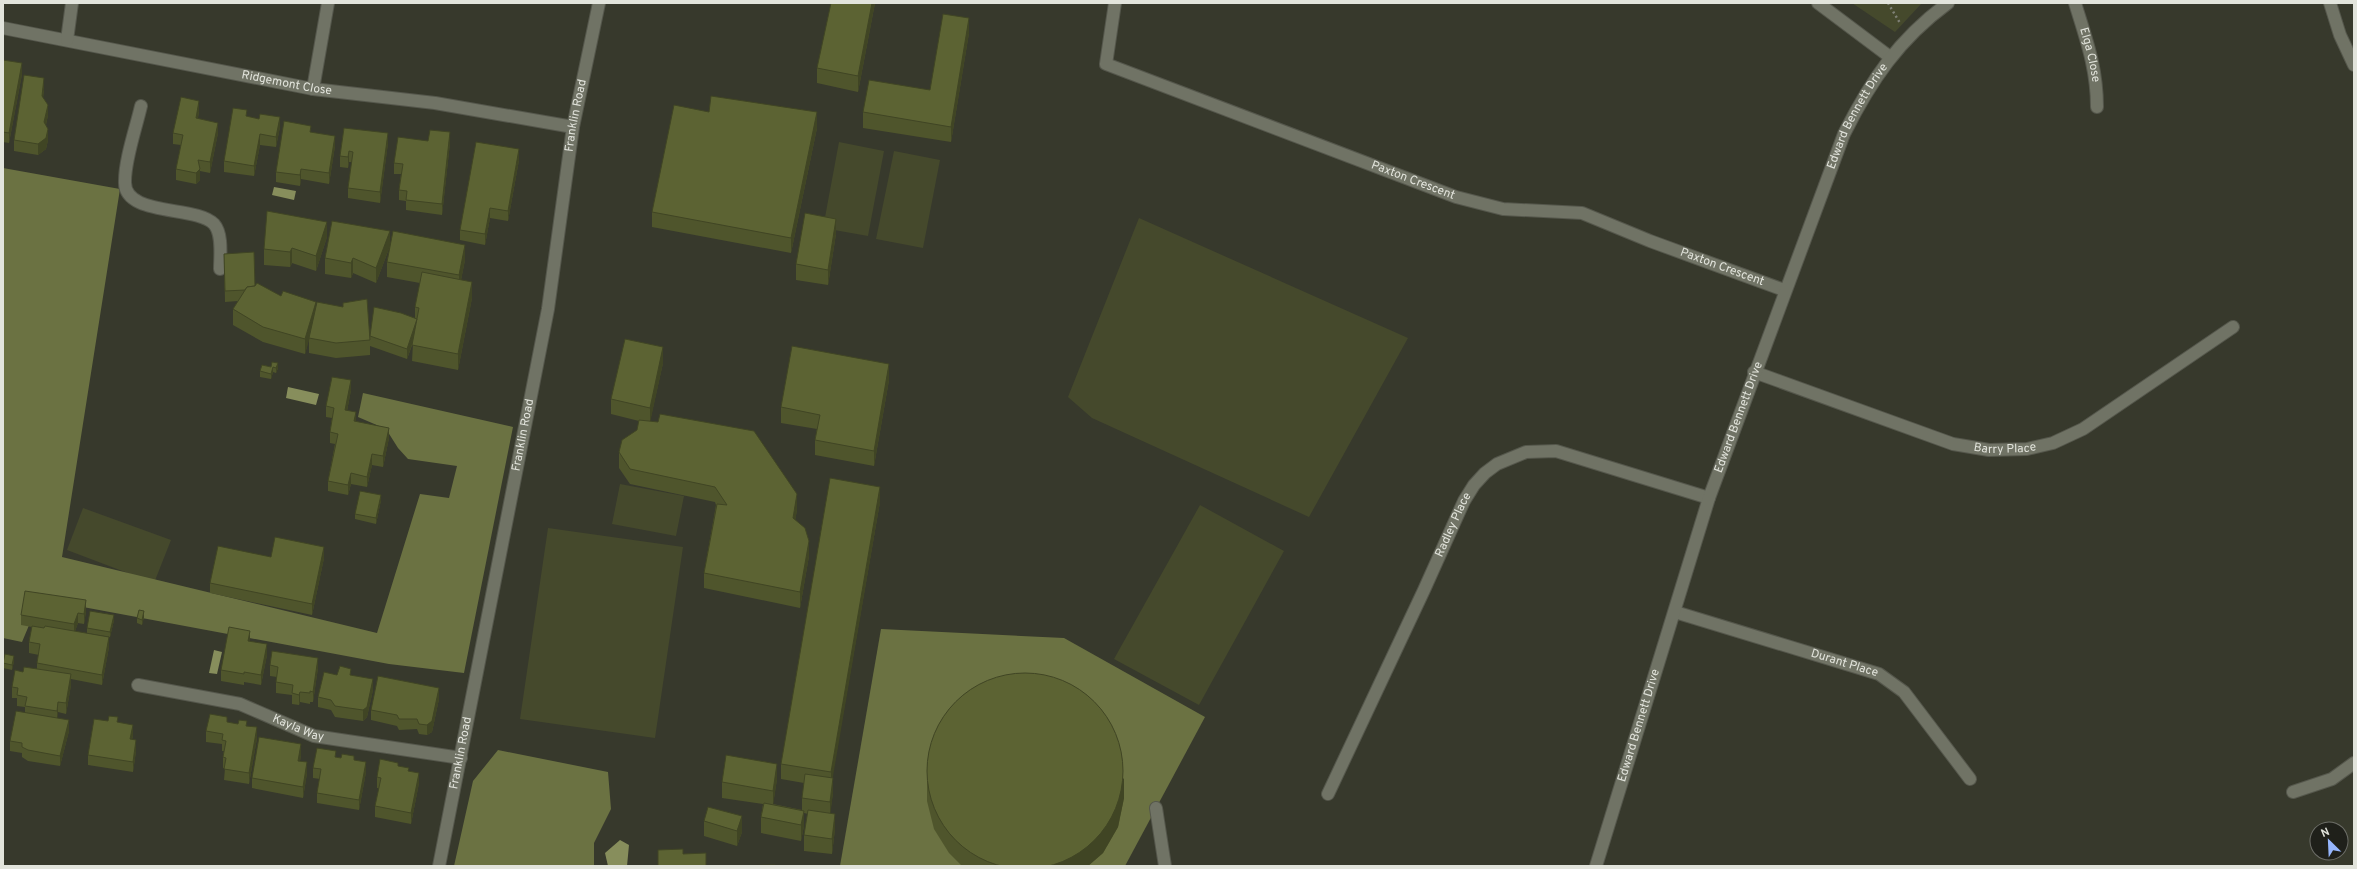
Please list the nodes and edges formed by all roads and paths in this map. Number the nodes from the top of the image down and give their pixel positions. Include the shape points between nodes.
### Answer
1 (72, 3) edge
2 (328, 3) edge
3 (599, 3) edge
4 (1116, 3) edge
5 (1818, 3) edge
6 (1888, 3) edge
7 (1948, 3) edge
8 (2075, 3) edge
9 (2330, 3) edge
10 (3, 28) edge
11 (1908, 36) junction
12 (67, 40) junction
13 (1890, 57) junction
14 (2354, 65) edge
15 (313, 89) junction
16 (141, 106) dead end
17 (2097, 107) dead end
18 (573, 127) junction
19 (220, 269) dead end
20 (1784, 290) junction
21 (2233, 327) dead end
22 (1754, 372) junction
23 (1709, 498) junction
24 (1675, 612) junction
25 (138, 685) dead end
26 (461, 758) junction
27 (2354, 763) edge
28 (1970, 779) dead end
29 (2293, 792) dead end
30 (1328, 794) dead end
31 (1156, 808) dead end
32 (439, 866) edge
33 (1165, 866) edge
34 (1596, 866) edge

1 - 12 street
2 - 15 street
3 - 18 street, Franklin Road
4 - 20 street, Paxton Crescent via 1106,64 1456,197 1503,209 1582,213
5 - 13 street
6 - 11 path
7 - 11 street, Edward Bennett Drive
8 - 17 street, Elga Close via 2094,66
9 - 14 street via 2340,35
10 - 12 street, Ridgemont Close
11 - 13 street, Edward Bennett Drive
12 - 15 street, Ridgemont Close
13 - 20 street, Edward Bennett Drive via 1865,92 1844,134
15 - 18 street, Ridgemont Close via 435,103
16 - 19 street via 124,182 128,195 136,201 175,212 191,213 214,225 218,232
18 - 26 street, Franklin Road via 548,308
20 - 22 street, Edward Bennett Drive
21 - 22 street, Barry Place via 2083,429 2053,443 2027,448 1989,450 1953,444
22 - 23 street, Edward Bennett Drive
23 - 24 street, Edward Bennett Drive
23 - 30 street, Radley Place via 1556,451 1526,452 1497,464 1485,473 1464,501
24 - 28 street, Durant Place via 1879,674 1904,692
24 - 34 street, Edward Bennett Drive
25 - 26 street, Kayla Way via 240,704 314,736
26 - 32 street, Franklin Road
27 - 29 street via 2332,779
31 - 33 street

